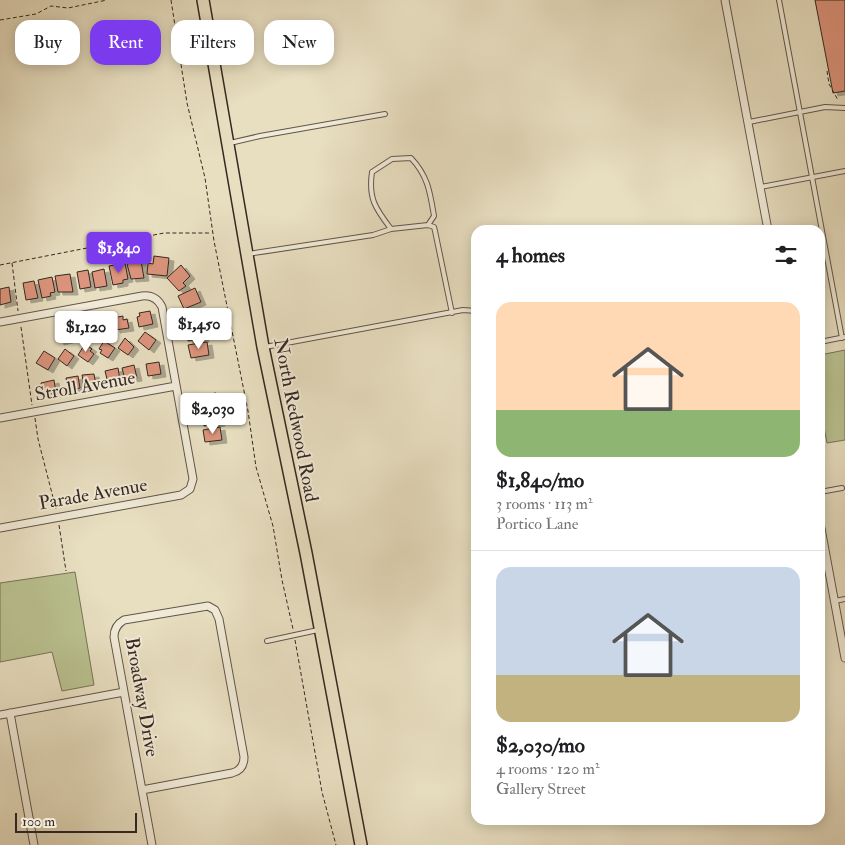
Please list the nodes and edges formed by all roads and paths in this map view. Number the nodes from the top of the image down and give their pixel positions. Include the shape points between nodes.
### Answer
1 (107, 0) edge
2 (171, 0) edge
3 (202, 0) edge
4 (725, 0) edge
5 (779, 0) edge
6 (0, 20) edge
7 (827, 71) dead end
8 (838, 100) dead end
9 (845, 108) edge
10 (801, 112) junction
11 (385, 114) dead end
12 (749, 122) junction
13 (228, 144) junction
14 (845, 171) edge
15 (812, 178) junction
16 (761, 187) junction
17 (428, 225) junction
18 (767, 225) edge
19 (821, 225) edge
20 (391, 229) junction
21 (209, 233) dead end
22 (825, 243) edge
23 (248, 254) junction
24 (12, 263) junction
25 (0, 265) edge
26 (471, 311) edge
27 (452, 312) junction
28 (19, 318) junction
29 (0, 322) edge
30 (844, 337) edge
31 (825, 341) edge
32 (263, 347) junction
33 (176, 386) junction
34 (34, 412) junction
35 (0, 418) edge
36 (842, 488) dead end
37 (825, 491) edge
38 (59, 521) junction
39 (0, 528) edge
40 (825, 551) edge
41 (66, 570) dead end
42 (845, 599) edge
43 (834, 601) junction
44 (321, 630) junction
45 (294, 635) junction
46 (267, 641) dead end
47 (845, 658) edge
48 (124, 692) junction
49 (10, 713) junction
50 (0, 715) edge
51 (142, 790) junction
52 (34, 845) edge
53 (152, 845) edge
54 (336, 845) edge
55 (361, 845) edge

1 - 6 path via 68,8 51,6 36,14
2 - 45 path via 187,104 204,178 256,467 273,526
3 - 13 main road, North Redwood Road
4 - 12 street
5 - 10 lane
7 - 8 path via 829,84
9 - 10 lane via 826,107
10 - 12 lane
10 - 15 lane
11 - 13 lane
12 - 16 street
13 - 23 main road, North Redwood Road
14 - 15 lane
15 - 16 lane
15 - 19 lane
16 - 18 street
17 - 20 lane
17 - 20 lane via 434,216 422,170 411,158 392,159 372,172 369,188 375,208
17 - 27 lane via 434,227
20 - 23 lane via 373,235
21 - 24 path via 164,233
22 - 30 lane
23 - 32 main road, North Redwood Road
24 - 25 path
24 - 28 path
26 - 27 lane
27 - 32 lane
28 - 29 street
28 - 33 street via 142,296 154,298 162,307
28 - 34 path
30 - 31 lane
32 - 44 main road, North Redwood Road
33 - 34 street, Stroll Avenue
33 - 38 street, Parade Avenue via 193,479 190,489 181,495
34 - 35 street, Stroll Avenue
34 - 38 path
36 - 37 lane
38 - 39 street, Parade Avenue
38 - 41 path
40 - 43 street
42 - 43 lane
43 - 47 street
44 - 45 lane
44 - 55 main road, North Redwood Road
45 - 46 lane
45 - 54 path via 322,792
48 - 49 street
48 - 51 street, Broadway Drive
48 - 51 street, Broadway Drive via 114,637 119,623 204,606 215,610 244,764 232,774
49 - 50 street
49 - 52 street
51 - 53 street, Broadway Drive

